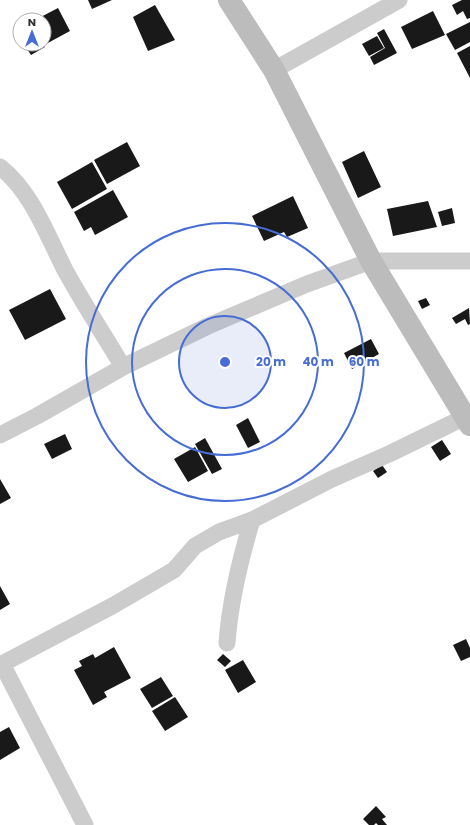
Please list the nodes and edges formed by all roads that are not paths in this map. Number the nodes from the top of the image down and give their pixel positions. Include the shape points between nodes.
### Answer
1 (229, 0) edge
2 (399, 0) edge
3 (274, 70) junction
4 (0, 167) edge
5 (371, 261) junction
6 (470, 261) edge
7 (123, 367) junction
8 (468, 421) edge
9 (0, 435) edge
10 (252, 520) junction
11 (226, 643) dead end
12 (1, 665) edge
13 (85, 825) edge

1 - 3 main road
2 - 3 street
3 - 5 main road
4 - 7 street via 17,184 34,210 66,271
5 - 6 street
5 - 7 street via 307,284 208,326
5 - 8 main road
7 - 9 street
8 - 10 street via 332,479
10 - 11 street via 239,564
10 - 12 street via 219,532 195,546 174,570
12 - 13 street

